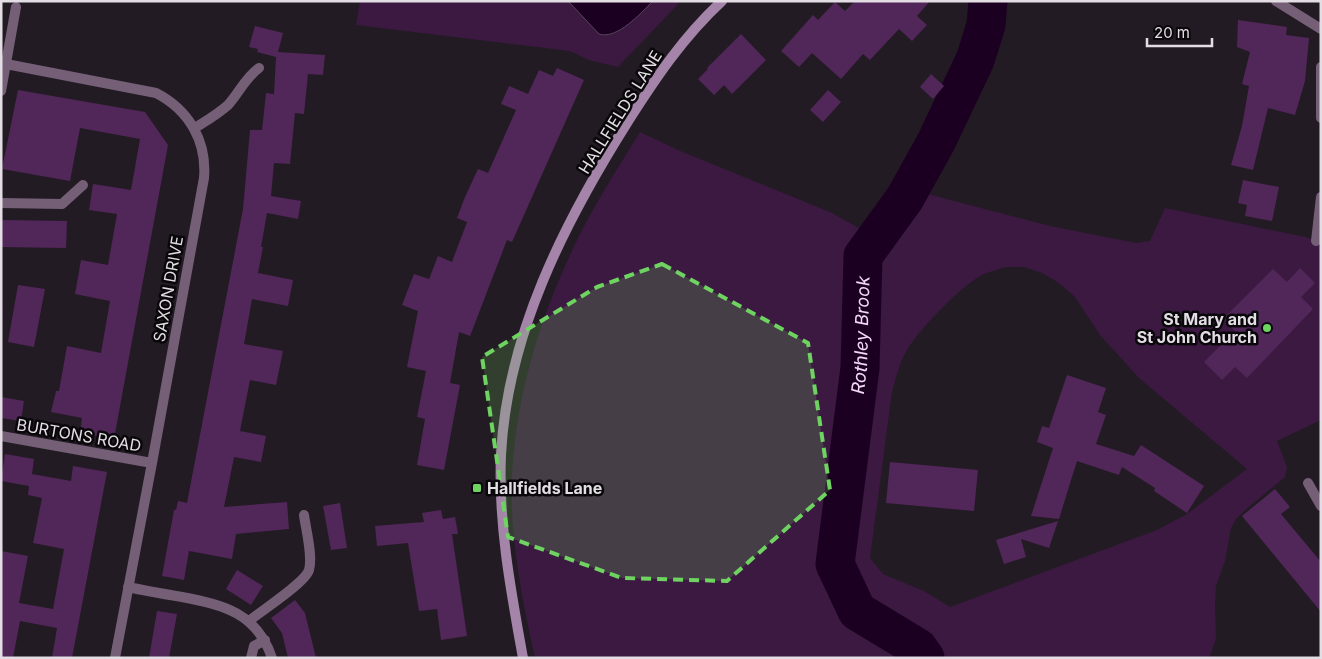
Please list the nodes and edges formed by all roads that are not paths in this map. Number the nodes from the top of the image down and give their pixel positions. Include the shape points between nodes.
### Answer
1 (722, 1) edge
2 (1276, 1) edge
3 (16, 7) dead end
4 (1321, 29) edge
5 (6, 64) junction
6 (1321, 66) edge
7 (259, 68) dead end
8 (1, 91) edge
9 (1321, 118) edge
10 (195, 128) junction
11 (83, 185) dead end
12 (1321, 198) edge
13 (1, 203) edge
14 (1316, 241) dead end
15 (1, 436) edge
16 (152, 463) junction
17 (1308, 483) dead end
18 (1321, 506) edge
19 (304, 515) dead end
20 (128, 587) junction
21 (249, 621) junction
22 (265, 640) junction
23 (115, 658) edge
24 (251, 658) edge
25 (272, 658) edge
26 (524, 658) edge

1 - 26 street, HALLFIELDS LANE via 695,28 659,73 610,151 550,266 522,338 504,423 500,476 510,579
2 - 4 street
3 - 5 street
5 - 8 street
5 - 10 street, SAXON DRIVE via 156,93 179,109
6 - 9 street
7 - 10 street via 221,111
10 - 16 street, SAXON DRIVE via 203,150 204,178
11 - 13 street via 62,204
12 - 14 street
15 - 16 street, BURTONS ROAD
16 - 20 street, SAXON DRIVE
17 - 18 street
19 - 21 street via 309,570 291,589
20 - 21 street via 217,604
20 - 23 street, SAXON DRIVE
21 - 22 street
22 - 24 street via 254,646
22 - 25 street

